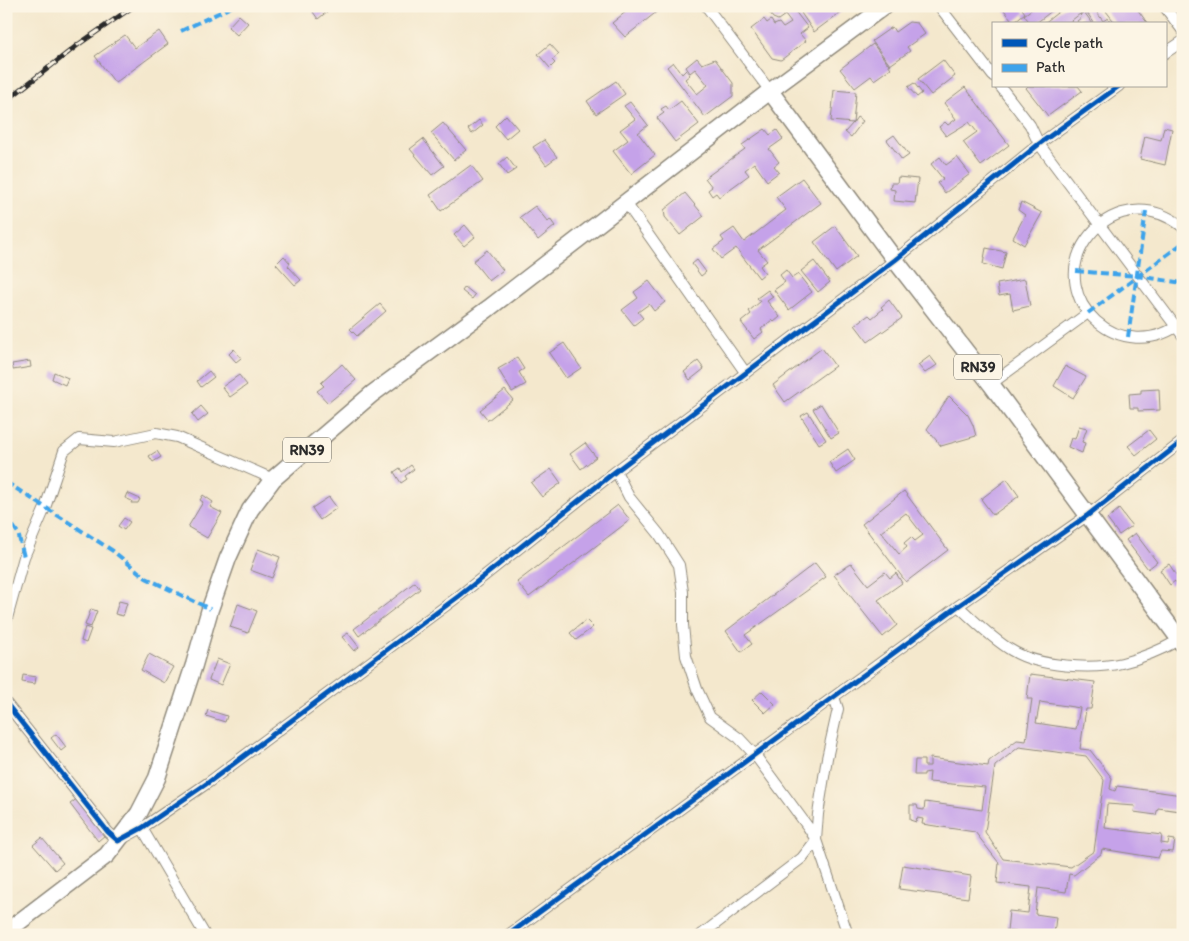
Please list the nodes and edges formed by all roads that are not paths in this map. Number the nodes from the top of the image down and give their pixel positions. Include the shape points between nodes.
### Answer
1 (706, 6) edge
2 (886, 6) edge
3 (939, 6) edge
4 (1164, 6) edge
5 (1183, 31) edge
6 (1183, 41) edge
7 (1166, 52) edge
8 (992, 75) edge
9 (1002, 88) edge
10 (1116, 88) edge
11 (770, 91) junction
12 (1038, 144) junction
13 (626, 203) junction
14 (1098, 226) junction
15 (1183, 227) edge
16 (895, 260) junction
17 (1088, 313) junction
18 (1179, 325) edge
19 (1183, 336) edge
20 (745, 372) junction
21 (991, 384) junction
22 (1183, 441) edge
23 (616, 471) junction
24 (273, 479) junction
25 (1088, 515) junction
26 (958, 606) junction
27 (6, 622) edge
28 (1181, 642) edge
29 (834, 697) junction
30 (6, 703) edge
31 (756, 755) junction
32 (142, 828) junction
33 (816, 840) junction
34 (118, 841) junction
35 (6, 932) edge
36 (205, 935) edge
37 (508, 935) edge
38 (700, 935) edge
39 (848, 935) edge

1 - 11 street
2 - 11 main road
3 - 8 street
4 - 5 street
6 - 7 street
9 - 12 street via 1030,125
10 - 12 street
11 - 13 highway, RN39
11 - 16 highway, RN39
12 - 14 street
12 - 16 street
13 - 20 street
13 - 24 highway, RN39 via 372,394
14 - 15 street via 1125,212 1146,211 1167,216
14 - 17 street via 1084,243 1076,270 1079,294
14 - 18 street
16 - 20 street
16 - 21 highway, RN39
17 - 18 street via 1113,333 1134,338 1155,337
17 - 21 street
18 - 19 street
20 - 23 street
21 - 25 highway, RN39
22 - 25 street
23 - 31 street via 629,497 679,565 686,656 696,689 710,717
23 - 32 street via 460,596
24 - 27 street via 177,437 156,433 114,442 79,439 64,451 24,557
24 - 34 highway, RN39 via 250,510 228,558 157,778 139,813
25 - 26 street
25 - 28 highway, RN39
26 - 28 street via 1012,651 1060,665 1122,663
26 - 29 street
29 - 31 street
29 - 33 street via 838,709
30 - 34 street
31 - 33 street
31 - 37 street
32 - 34 street
32 - 36 street
33 - 38 street via 802,858
33 - 39 street
34 - 35 highway, RN39 via 107,855

